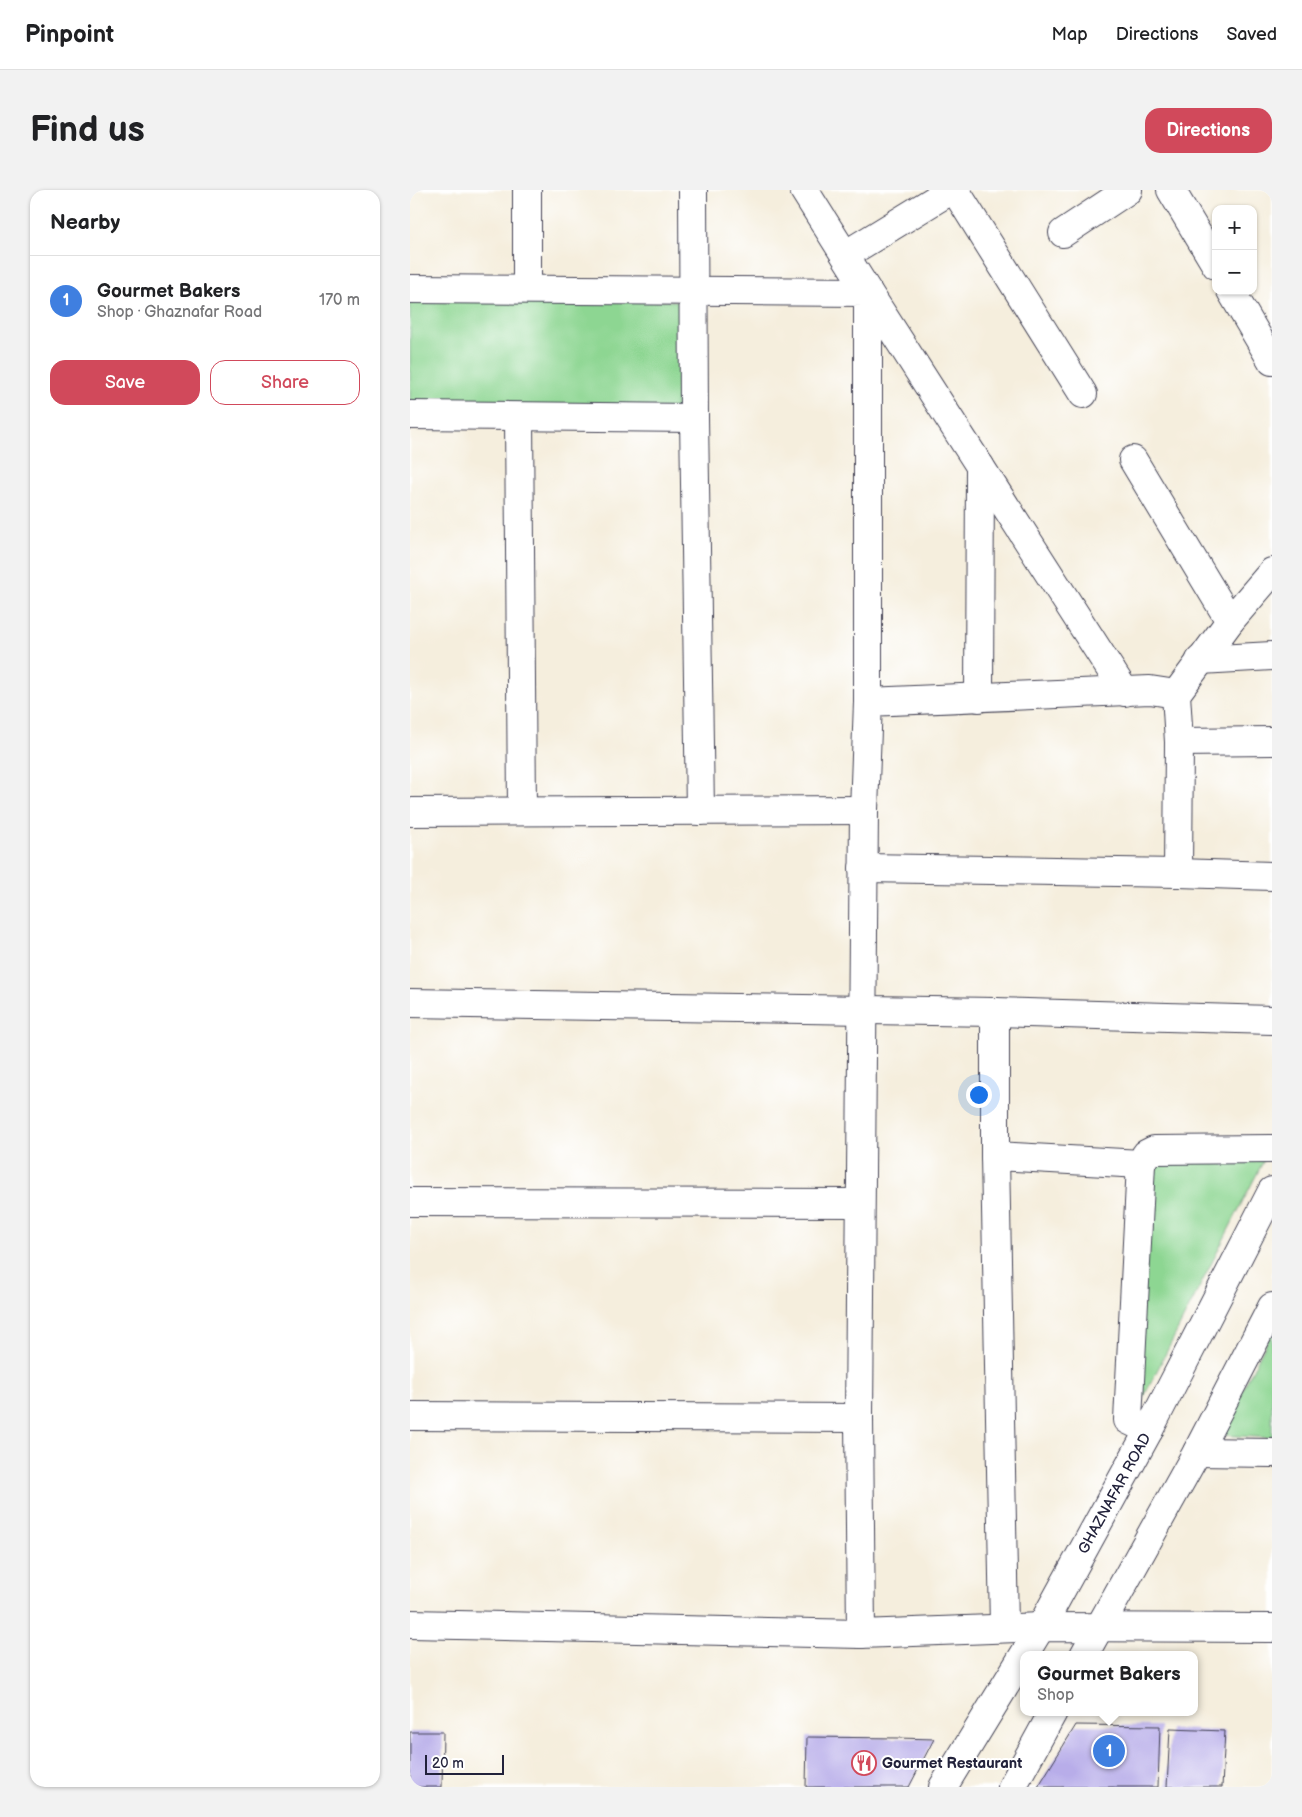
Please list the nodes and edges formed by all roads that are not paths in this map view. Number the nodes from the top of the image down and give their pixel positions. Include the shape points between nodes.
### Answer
1 (527, 190) edge
2 (694, 190) edge
3 (804, 190) edge
4 (953, 190) edge
5 (1128, 190) edge
6 (1172, 190) edge
7 (1063, 233) dead end
8 (844, 255) junction
9 (1212, 258) edge
10 (410, 289) edge
11 (527, 289) junction
12 (694, 292) junction
13 (868, 292) junction
14 (1233, 295) edge
15 (1272, 361) edge
16 (1083, 394) dead end
17 (410, 415) edge
18 (519, 417) junction
19 (694, 418) junction
20 (1133, 460) dead end
21 (980, 466) junction
22 (1272, 572) edge
23 (1230, 621) junction
24 (1272, 656) edge
25 (1200, 660) junction
26 (1125, 692) junction
27 (1176, 694) junction
28 (978, 698) junction
29 (868, 702) junction
30 (1272, 741) edge
31 (1179, 742) junction
32 (864, 810) junction
33 (522, 811) junction
34 (700, 811) junction
35 (410, 812) edge
36 (863, 868) junction
37 (1178, 872) junction
38 (1272, 876) edge
39 (410, 1003) edge
40 (862, 1009) junction
41 (995, 1012) junction
42 (1272, 1020) edge
43 (1272, 1149) edge
44 (995, 1156) junction
45 (1141, 1164) junction
46 (1272, 1191) edge
47 (410, 1202) edge
48 (860, 1203) junction
49 (1272, 1307) edge
50 (410, 1416) edge
51 (859, 1418) junction
52 (1149, 1430) junction
53 (1197, 1452) junction
54 (1272, 1453) edge
55 (410, 1624) edge
56 (1100, 1626) junction
57 (1004, 1627) junction
58 (1041, 1627) junction
59 (1272, 1628) edge
60 (861, 1634) junction
61 (1026, 1651) edge
62 (1086, 1651) edge
63 (1020, 1661) edge
64 (1051, 1716) edge
65 (943, 1787) edge
66 (1012, 1787) edge

1 - 11 street
2 - 12 street
3 - 8 street
4 - 8 street
4 - 16 street
5 - 7 street
6 - 9 street
8 - 13 street
10 - 11 street
11 - 12 street
12 - 13 street
12 - 19 street
13 - 21 street
13 - 29 street
14 - 15 street
17 - 18 street
18 - 19 street
18 - 33 street
19 - 34 street
20 - 23 street
21 - 26 street
21 - 28 street
22 - 23 street
23 - 25 street
24 - 25 street
25 - 27 street
26 - 27 street via 1150,690
26 - 28 street
27 - 31 street
28 - 29 street
29 - 32 street
30 - 31 street
31 - 37 street
32 - 34 street
32 - 36 street
33 - 34 street
33 - 35 street
36 - 37 street
36 - 40 street
37 - 38 street
39 - 40 street
40 - 41 street
40 - 48 street
41 - 42 street
41 - 44 street
43 - 45 street via 1154,1150 1146,1154
44 - 45 street
44 - 57 street
45 - 52 street via 1128,1420
46 - 52 street, GHAZNAFAR ROAD
47 - 48 street
48 - 51 street
49 - 53 street
50 - 51 street
51 - 60 street
52 - 58 street, GHAZNAFAR ROAD
53 - 54 street
53 - 56 street
55 - 60 street
56 - 58 street
56 - 59 street
56 - 62 street
57 - 58 street
57 - 60 street
58 - 61 street, GHAZNAFAR ROAD
63 - 65 street, GHAZNAFAR ROAD
64 - 66 street

